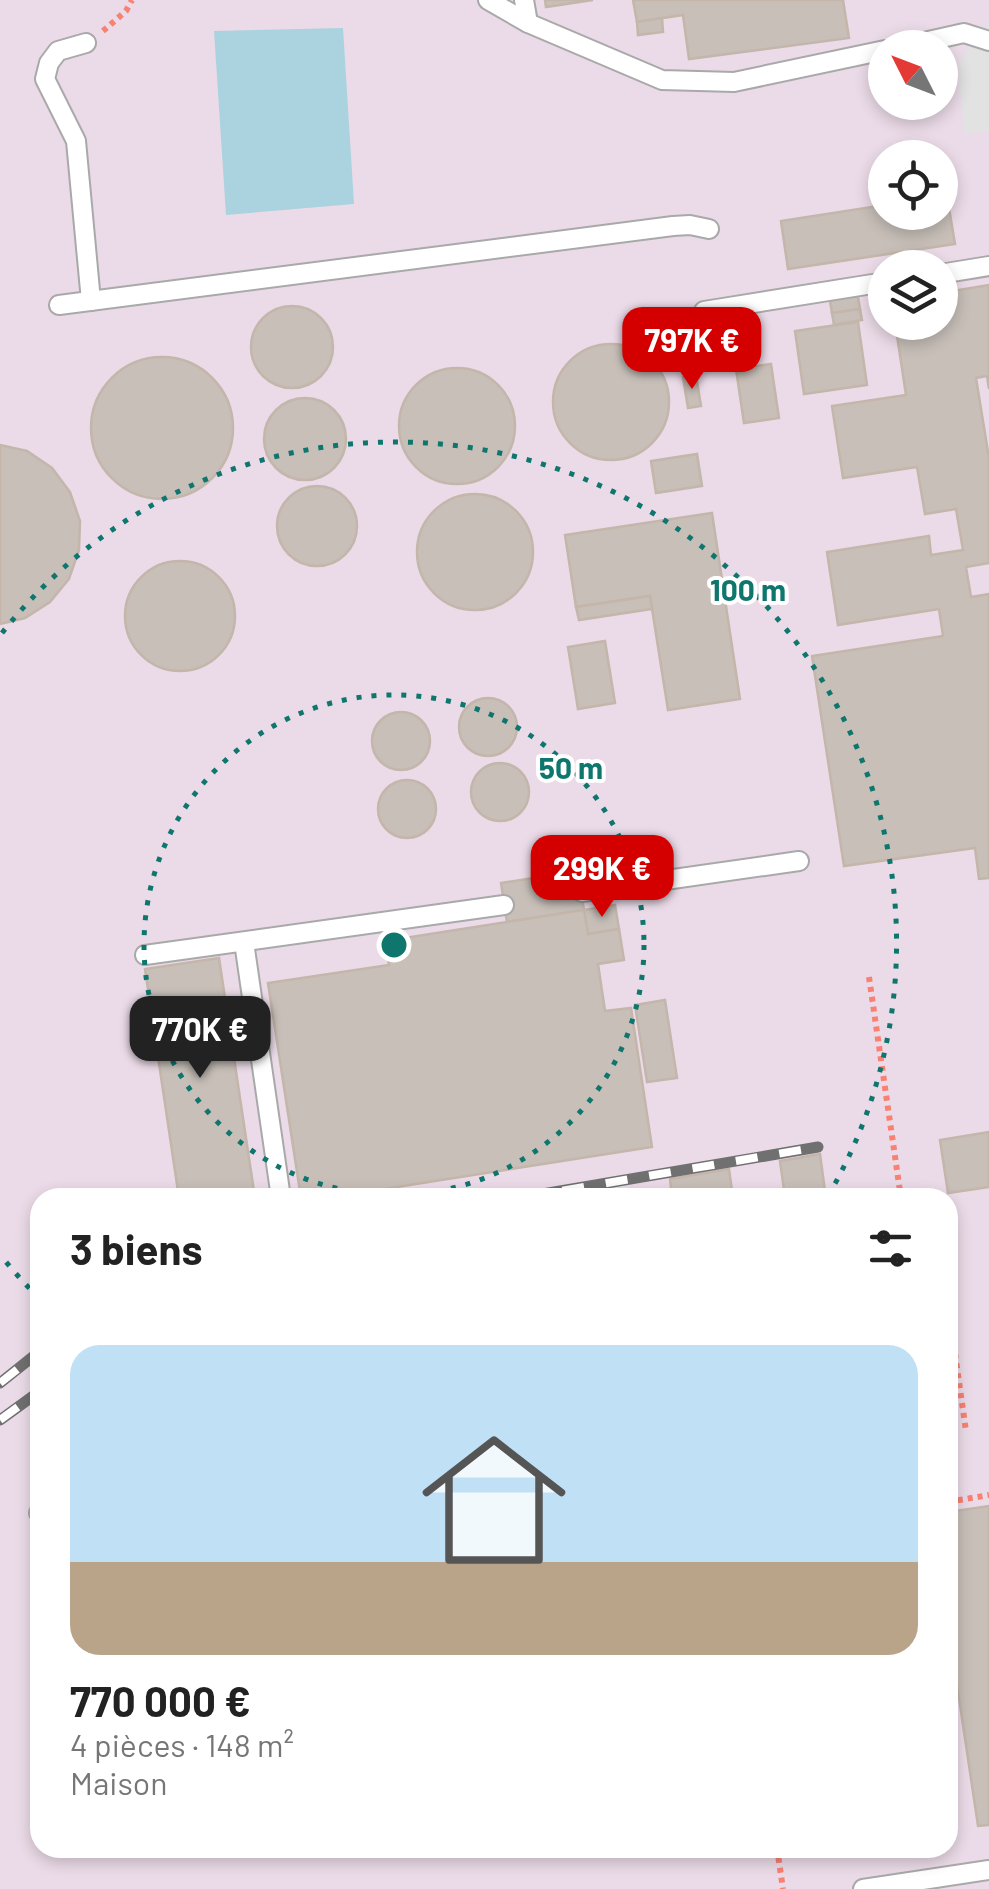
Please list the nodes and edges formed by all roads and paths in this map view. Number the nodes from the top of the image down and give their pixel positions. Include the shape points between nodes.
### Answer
1 (132, 0) edge
2 (488, 0) edge
3 (524, 0) edge
4 (528, 24) junction
5 (958, 35) edge
6 (989, 41) edge
7 (86, 44) joint
8 (868, 54) edge
9 (709, 229) dead end
10 (989, 266) edge
11 (958, 271) edge
12 (868, 285) edge
13 (91, 300) junction
14 (59, 304) dead end
15 (704, 311) dead end
16 (799, 861) dead end
17 (582, 892) dead end
18 (504, 905) dead end
19 (244, 942) junction
20 (145, 955) dead end
21 (868, 977) dead end
22 (281, 1188) edge
23 (900, 1188) edge
24 (958, 1375) edge
25 (966, 1431) dead end
26 (989, 1495) edge
27 (958, 1500) edge
28 (778, 1858) edge
29 (984, 1877) edge
30 (783, 1889) edge
31 (863, 1889) edge

1 - 7 path
2 - 4 lane
3 - 4 lane
4 - 8 lane via 662,80 734,82
5 - 6 lane
7 - 13 lane via 58,51 45,78 76,141
9 - 13 lane via 673,226
10 - 11 lane
12 - 15 lane
13 - 14 lane
16 - 17 lane
18 - 19 lane
19 - 20 lane
19 - 22 lane
21 - 23 path
24 - 25 path
26 - 27 path
28 - 30 path
29 - 31 lane

